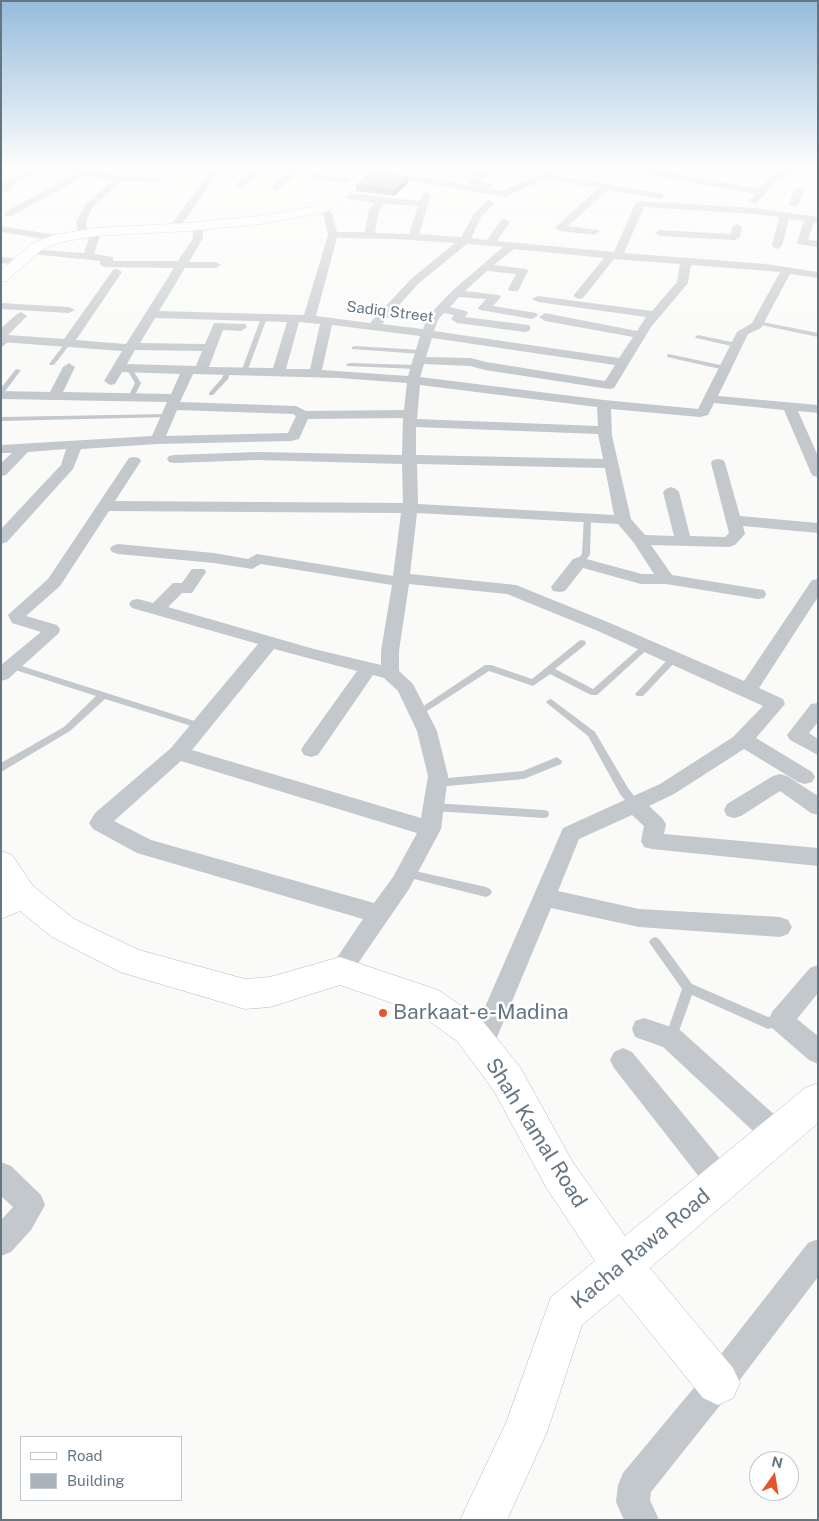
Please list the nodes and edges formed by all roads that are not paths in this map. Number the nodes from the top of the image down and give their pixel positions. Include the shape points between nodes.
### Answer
1 (56, 238) edge
2 (90, 238) edge
3 (198, 238) edge
4 (332, 238) edge
5 (429, 238) edge
6 (494, 238) edge
7 (624, 238) edge
8 (659, 238) edge
9 (727, 238) edge
10 (779, 238) edge
11 (804, 238) edge
12 (464, 240) junction
13 (490, 243) junction
14 (818, 244) edge
15 (511, 246) junction
16 (658, 246) junction
17 (777, 246) dead end
18 (32, 251) junction
19 (615, 256) junction
20 (88, 257) junction
21 (1, 260) edge
22 (686, 261) junction
23 (792, 261) junction
24 (20, 262) junction
25 (216, 265) dead end
26 (182, 266) junction
27 (485, 268) junction
28 (117, 272) dead end
29 (818, 275) edge
30 (1, 278) edge
31 (514, 289) dead end
32 (456, 293) junction
33 (578, 296) dead end
34 (538, 299) dead end
35 (1, 306) edge
36 (441, 309) junction
37 (69, 310) dead end
38 (151, 314) junction
39 (532, 315) dead end
40 (655, 315) junction
41 (21, 316) dead end
42 (545, 317) dead end
43 (294, 318) junction
44 (309, 319) junction
45 (327, 321) junction
46 (262, 322) junction
47 (758, 323) junction
48 (373, 327) junction
49 (525, 328) dead end
50 (427, 334) junction
51 (641, 335) junction
52 (818, 335) edge
53 (698, 337) dead end
54 (3, 339) edge
55 (68, 343) junction
56 (736, 345) junction
57 (130, 347) junction
58 (210, 348) junction
59 (354, 348) dead end
60 (669, 356) dead end
61 (624, 362) junction
62 (52, 364) dead end
63 (349, 365) dead end
64 (418, 365) junction
65 (69, 367) dead end
66 (123, 368) junction
67 (725, 368) junction
68 (18, 370) dead end
69 (194, 370) junction
70 (228, 371) junction
71 (244, 372) junction
72 (278, 373) junction
73 (314, 374) junction
74 (110, 381) dead end
75 (1, 394) edge
76 (211, 394) dead end
77 (54, 396) junction
78 (130, 397) junction
79 (709, 399) junction
80 (604, 404) junction
81 (172, 406) junction
82 (789, 406) junction
83 (818, 409) edge
84 (302, 415) junction
85 (410, 418) junction
86 (1, 419) edge
87 (604, 430) junction
88 (157, 440) junction
89 (75, 445) junction
90 (24, 448) junction
91 (1, 449) edge
92 (174, 459) dead end
93 (409, 459) junction
94 (134, 461) dead end
95 (718, 463) dead end
96 (611, 464) junction
97 (1, 472) edge
98 (818, 473) edge
99 (672, 492) dead end
100 (105, 506) junction
101 (410, 508) junction
102 (587, 518) junction
103 (624, 520) junction
104 (734, 520) junction
105 (818, 528) edge
106 (1, 539) edge
107 (640, 540) junction
108 (683, 541) junction
109 (118, 549) dead end
110 (579, 562) junction
111 (198, 572) dead end
112 (666, 579) junction
113 (401, 580) junction
114 (818, 584) edge
115 (559, 586) dead end
116 (758, 594) dead end
117 (138, 604) dead end
118 (156, 610) junction
119 (270, 642) junction
120 (582, 643) dead end
121 (647, 646) junction
122 (674, 658) junction
123 (368, 668) junction
124 (6, 670) edge
125 (549, 670) junction
126 (390, 673) junction
127 (748, 690) junction
128 (640, 694) dead end
129 (103, 695) junction
130 (551, 702) dead end
131 (818, 709) edge
132 (418, 713) junction
133 (201, 726) junction
134 (743, 739) junction
135 (818, 748) edge
136 (312, 750) dead end
137 (178, 754) junction
138 (557, 761) dead end
139 (1, 768) edge
140 (805, 777) dead end
141 (437, 783) junction
142 (634, 804) junction
143 (433, 807) junction
144 (818, 807) edge
145 (734, 810) dead end
146 (544, 814) dead end
147 (430, 829) junction
148 (818, 856) edge
149 (1, 863) edge
150 (406, 873) junction
151 (486, 892) dead end
152 (544, 897) junction
153 (12, 901) edge
154 (380, 914) junction
155 (780, 927) dead end
156 (654, 942) dead end
157 (340, 971) junction
158 (818, 975) edge
159 (688, 988) junction
160 (781, 1020) junction
161 (644, 1029) dead end
162 (671, 1038) junction
163 (482, 1046) junction
164 (818, 1052) edge
165 (622, 1060) dead end
166 (818, 1100) edge
167 (777, 1134) junction
168 (1, 1176) edge
169 (721, 1182) junction
170 (1, 1242) edge
171 (818, 1253) edge
172 (622, 1266) junction
173 (718, 1383) junction
174 (484, 1520) edge
175 (642, 1520) edge

1 - 18 street
2 - 20 street
3 - 26 street
4 - 44 street
5 - 12 street
6 - 13 street
7 - 19 street
8 - 16 street
9 - 16 street
10 - 17 street
11 - 14 street via 802,242
12 - 13 street
12 - 48 street via 415,281
13 - 15 street
15 - 19 street
15 - 27 street
16 - 19 street
16 - 22 street
18 - 20 street
18 - 24 street
19 - 33 street
20 - 26 street via 109,258 104,264
21 - 24 street
22 - 23 street
22 - 40 street via 682,283
23 - 29 street
23 - 47 street
24 - 30 street
25 - 26 street
26 - 38 street
27 - 31 street via 523,272
27 - 32 street
28 - 55 street
32 - 36 street
32 - 39 street via 494,296 484,308
34 - 40 street
35 - 37 street
36 - 49 street via 462,313 457,318
36 - 50 street
38 - 46 street, Sadiq Street
38 - 57 street
40 - 51 street
41 - 54 street
42 - 51 street
43 - 44 street, Sadiq Street
43 - 46 street, Sadiq Street
43 - 72 street
44 - 45 street, Sadiq Street
45 - 48 street, Sadiq Street
45 - 73 street
46 - 58 street via 218,326
46 - 71 lane
47 - 52 lane
47 - 56 street via 743,332
48 - 50 street, Sadiq Street
50 - 61 street, Sadiq Street
50 - 64 street
51 - 61 street
53 - 56 lane
54 - 55 street
55 - 57 street
55 - 62 lane
56 - 67 street
57 - 58 street
57 - 66 street
58 - 69 street
59 - 64 lane
60 - 67 lane
61 - 64 street via 608,385 471,362
63 - 64 lane
64 - 73 street
64 - 80 street
64 - 85 street
65 - 77 street
66 - 69 street
66 - 74 street
66 - 78 lane via 138,383
67 - 79 street
68 - 75 lane
69 - 70 street
69 - 81 street
70 - 71 street
70 - 76 lane
71 - 72 street
72 - 73 street
75 - 77 street
77 - 78 street
78 - 81 street
79 - 80 street via 700,413
79 - 82 street
80 - 87 street
81 - 84 street via 296,410
81 - 86 lane
81 - 88 street
82 - 83 street
82 - 98 street
84 - 85 street
84 - 88 street via 291,437
85 - 87 street
85 - 93 street
87 - 96 street
88 - 89 street
89 - 90 street
89 - 106 street via 68,466
90 - 91 street
90 - 97 street
92 - 93 street via 258,456
93 - 96 street
93 - 101 street
94 - 100 street
95 - 104 street
96 - 103 street
99 - 108 street
100 - 101 street
100 - 124 street via 54,582 17,616 51,631
101 - 102 street
101 - 113 street
102 - 103 street
102 - 110 lane via 586,555
103 - 107 street
104 - 105 street
104 - 108 street via 737,534 728,542
107 - 108 street
107 - 112 street
109 - 113 street via 252,564 257,559
110 - 112 street via 641,579
110 - 115 street
111 - 118 street via 186,589 179,587
112 - 116 street
113 - 121 street via 510,589
113 - 126 street via 390,651
114 - 127 street
117 - 118 street
118 - 119 street
119 - 123 street
119 - 133 street
120 - 125 lane
121 - 122 street
121 - 125 lane via 594,693
122 - 127 street
122 - 128 lane
123 - 126 street
123 - 136 street
124 - 129 lane
125 - 132 lane via 533,683 488,667
126 - 132 street via 406,688
127 - 134 street via 776,705
129 - 133 lane
129 - 139 lane via 67,729
130 - 142 lane via 592,734
131 - 135 street via 798,736
132 - 141 street via 427,731
133 - 137 street
134 - 140 street
134 - 142 street via 667,790
137 - 147 street
137 - 154 street via 100,823 145,846
138 - 141 lane via 524,774
141 - 143 street
142 - 148 street via 655,824 652,841
142 - 152 street via 570,834
143 - 146 lane
143 - 147 street
144 - 145 street via 780,781
147 - 150 street
149 - 153 street
150 - 151 lane
150 - 154 street
152 - 155 street via 639,918
152 - 163 street
153 - 157 street via 132,962 245,994 270,992
154 - 157 street
156 - 159 lane
157 - 163 street, Shah Kamal Road via 426,1000 469,1030
158 - 160 street
159 - 160 lane via 768,1023
159 - 162 lane
160 - 164 street
161 - 162 street
162 - 167 street
163 - 172 street, Shah Kamal Road via 507,1079 559,1174
165 - 169 street
166 - 167 street, Kacha Rawa Road
167 - 169 street, Kacha Rawa Road
168 - 170 street via 31,1205
169 - 172 street, Kacha Rawa Road
171 - 173 street
172 - 173 street, Shah Kamal Road
172 - 174 street, Kacha Rawa Road via 566,1312 525,1432
173 - 175 street via 635,1485 633,1502

